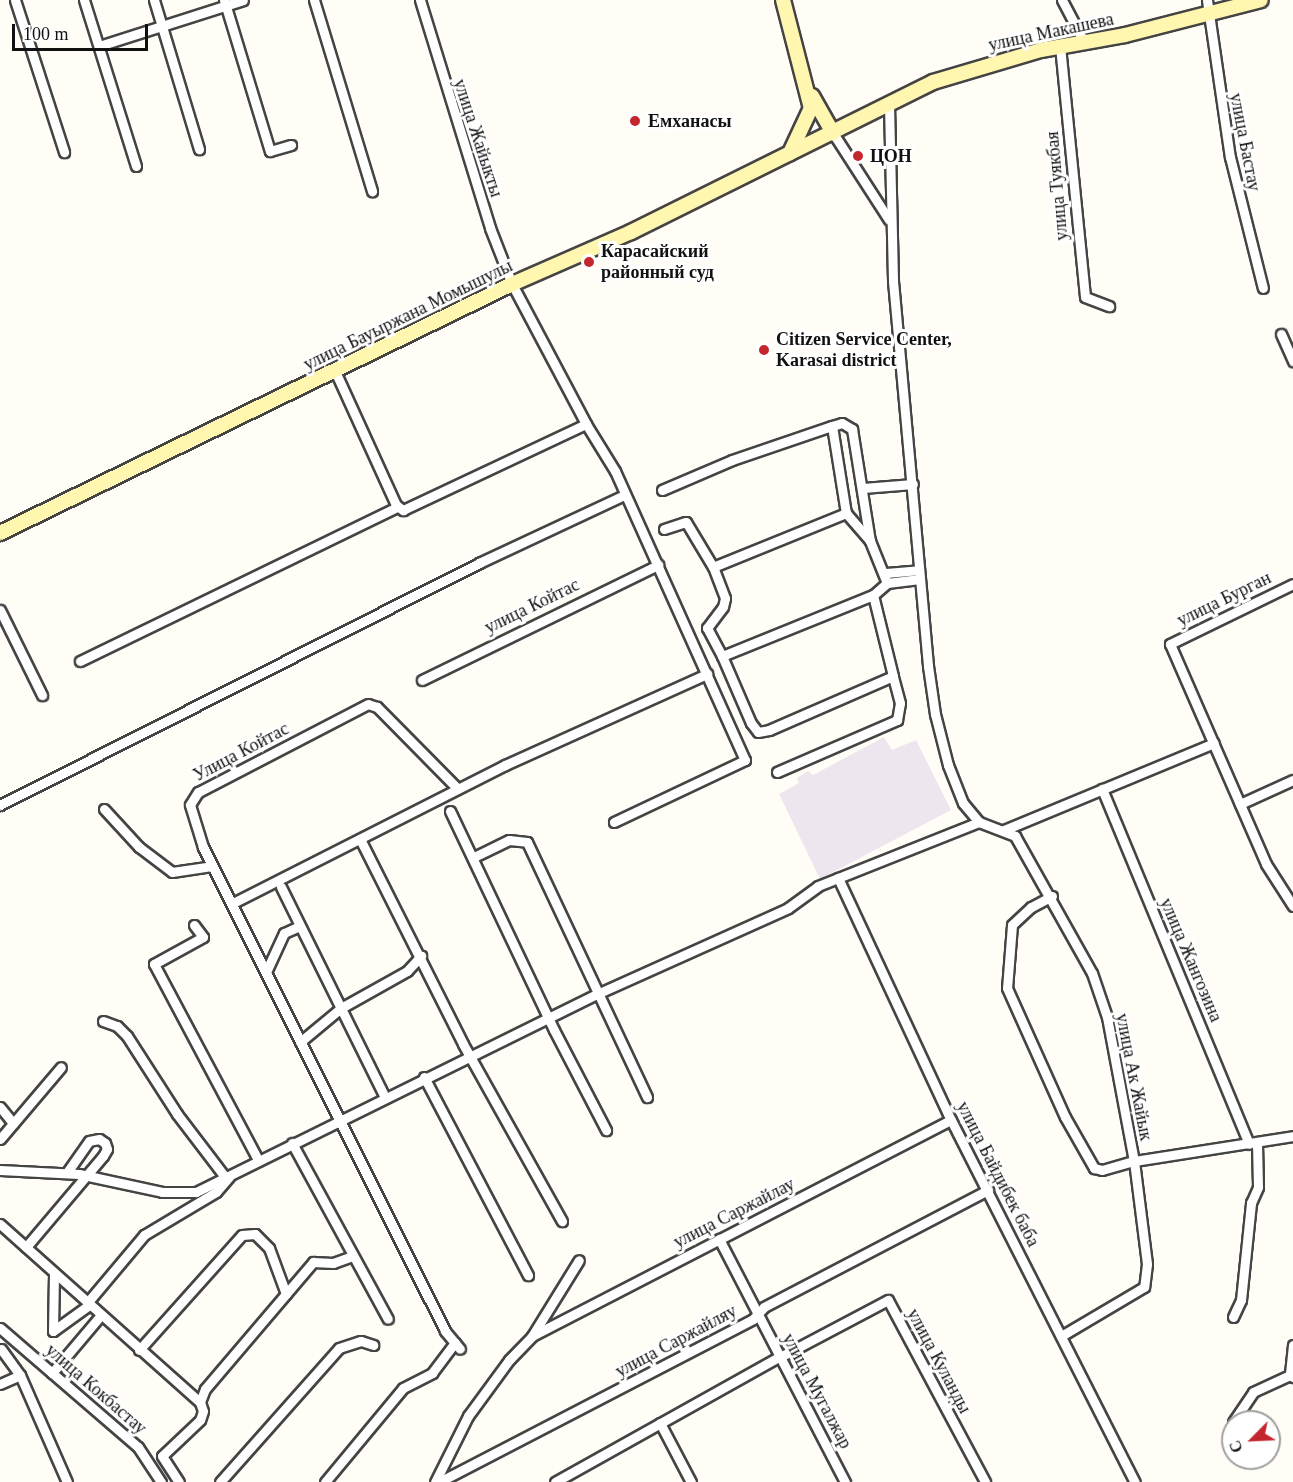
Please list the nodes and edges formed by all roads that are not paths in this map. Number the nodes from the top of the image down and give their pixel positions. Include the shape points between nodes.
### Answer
1 (15, 0) edge
2 (84, 0) edge
3 (154, 0) edge
4 (243, 0) edge
5 (314, 0) edge
6 (420, 0) edge
7 (783, 0) edge
8 (1062, 0) edge
9 (1260, 0) edge
10 (225, 3) edge
11 (1207, 6) edge
12 (162, 25) junction
13 (1083, 40) junction
14 (99, 46) junction
15 (1060, 46) junction
16 (808, 89) junction
17 (889, 104) junction
18 (833, 133) junction
19 (291, 145) dead end
20 (199, 149) dead end
21 (64, 152) dead end
22 (790, 153) junction
23 (136, 166) dead end
24 (372, 190) dead end
25 (890, 222) junction
26 (512, 284) junction
27 (1263, 288) dead end
28 (1109, 306) dead end
29 (1281, 333) dead end
30 (1293, 361) edge
31 (335, 370) junction
32 (586, 424) junction
33 (832, 426) junction
34 (913, 484) junction
35 (863, 488) junction
36 (662, 490) dead end
37 (624, 495) junction
38 (397, 507) junction
39 (846, 513) junction
40 (664, 529) dead end
41 (0, 534) edge
42 (870, 541) junction
43 (658, 565) junction
44 (713, 567) junction
45 (886, 573) junction
46 (920, 575) junction
47 (887, 583) junction
48 (1293, 584) edge
49 (873, 596) junction
50 (0, 610) edge
51 (722, 656) junction
52 (80, 661) dead end
53 (706, 674) junction
54 (893, 676) junction
55 (422, 680) dead end
56 (42, 695) dead end
57 (1214, 743) junction
58 (777, 772) dead end
59 (1293, 780) edge
60 (457, 788) junction
61 (1102, 789) junction
62 (1240, 804) junction
63 (0, 805) edge
64 (104, 809) dead end
65 (450, 811) dead end
66 (614, 822) dead end
67 (979, 822) junction
68 (1004, 830) junction
69 (360, 839) junction
70 (474, 857) junction
71 (212, 866) junction
72 (838, 878) junction
73 (281, 887) dead end
74 (1052, 896) junction
75 (233, 903) junction
76 (1293, 906) edge
77 (194, 925) dead end
78 (300, 926) junction
79 (421, 956) junction
80 (266, 971) junction
81 (597, 994) junction
82 (340, 1008) junction
83 (550, 1017) junction
84 (103, 1021) dead end
85 (300, 1041) junction
86 (470, 1054) junction
87 (62, 1067) dead end
88 (424, 1077) junction
89 (385, 1097) junction
90 (647, 1097) dead end
91 (0, 1107) edge
92 (338, 1120) junction
93 (951, 1120) junction
94 (13, 1124) junction
95 (606, 1130) dead end
96 (1293, 1136) edge
97 (0, 1139) edge
98 (292, 1143) junction
99 (1253, 1144) junction
100 (258, 1160) junction
101 (1134, 1161) junction
102 (0, 1170) edge
103 (67, 1173) junction
104 (86, 1175) junction
105 (228, 1175) junction
106 (988, 1190) junction
107 (562, 1221) dead end
108 (0, 1224) edge
109 (719, 1239) junction
110 (26, 1248) junction
111 (352, 1256) junction
112 (579, 1260) dead end
113 (54, 1273) junction
114 (528, 1275) dead end
115 (286, 1294) junction
116 (88, 1304) junction
117 (101, 1315) junction
118 (758, 1316) junction
119 (1233, 1317) dead end
120 (388, 1319) dead end
121 (0, 1328) edge
122 (532, 1336) junction
123 (1061, 1336) junction
124 (13, 1339) junction
125 (373, 1345) dead end
126 (1293, 1345) edge
127 (1, 1349) edge
128 (139, 1350) junction
129 (780, 1356) junction
130 (52, 1373) junction
131 (20, 1375) junction
132 (1291, 1376) edge
133 (0, 1384) edge
134 (200, 1402) junction
135 (1241, 1410) edge
136 (660, 1423) junction
137 (162, 1456) junction
138 (149, 1462) junction
139 (67, 1482) edge
140 (161, 1482) edge
141 (179, 1482) edge
142 (220, 1482) edge
143 (325, 1482) edge
144 (437, 1482) edge
145 (555, 1482) edge
146 (691, 1482) edge
147 (845, 1482) edge
148 (985, 1482) edge
149 (1135, 1482) edge

1 - 21 street
2 - 14 street
3 - 12 street
4 - 10 street
5 - 24 street
6 - 26 street, улица Жайыкты via 467,162
7 - 16 street
8 - 13 street
9 - 11 street, улица Макашева
10 - 12 street
10 - 19 street via 270,151
11 - 13 street, улица Макашева via 1125,35
11 - 27 street, улица Бастау via 1228,147
12 - 14 street
12 - 20 street
13 - 15 street, улица Макашева
14 - 23 street
15 - 17 street, улица Макашева via 956,74
15 - 28 street, улица Туякбая via 1085,297
16 - 18 street
16 - 22 street via 808,119
17 - 18 street, улица Макашева
17 - 25 street
18 - 22 street, улица Бауыржана Момышулы
18 - 25 street
22 - 26 street, улица Бауыржана Момышулы via 631,232
25 - 34 street
26 - 31 street, улица Бауыржана Момышулы
26 - 32 street, улица Жайыкты
29 - 30 street
31 - 38 street
31 - 41 street, улица Бауыржана Момышулы
32 - 37 street, улица Жайыкты via 615,471
32 - 38 street via 403,510
33 - 35 street via 842,423 852,429
33 - 36 street via 732,460
33 - 39 street
34 - 35 street
34 - 46 street
35 - 42 street
37 - 43 street, улица Жайыкты
37 - 63 street via 468,569
38 - 52 street
39 - 42 street
39 - 44 street
40 - 44 street via 686,522
42 - 45 street
43 - 53 street, улица Жайыкты
43 - 55 street, улица Койтас
44 - 51 street via 724,598 723,607 707,628
45 - 46 street
45 - 47 street
46 - 47 street
46 - 67 street via 938,729 963,803
47 - 49 street
48 - 57 street, улица Бурган via 1170,644
49 - 51 street
49 - 54 street
50 - 56 street
51 - 54 street via 758,732
53 - 60 street
53 - 66 street, улица Жайыкты via 745,760
54 - 58 street via 900,703 897,720
57 - 61 street
57 - 62 street
59 - 62 street
60 - 69 street
60 - 71 street, Улица Койтас via 377,707 368,704 192,798 192,814
61 - 68 street
61 - 99 street, улица Жангозина
62 - 76 street via 1266,864
64 - 71 street via 139,848 172,872
65 - 70 street
67 - 68 street, улица Ак Жайык
67 - 72 street
68 - 74 street, улица Ак Жайык via 1015,836
69 - 75 street
69 - 79 street
70 - 81 street via 500,842 527,842
70 - 83 street
71 - 75 street, Улица Койтас
72 - 81 street via 807,891 800,901 769,917
72 - 93 street, улица Байдибек баба
73 - 78 street
74 - 101 street, улица Ак Жайык via 1092,973 1107,1017
74 - 101 street via 1024,912 1012,925 1007,988 1091,1165 1098,1171
75 - 80 street
77 - 100 street via 203,937 154,964
78 - 80 street via 284,933
78 - 82 street
79 - 82 street via 407,971
79 - 86 street
80 - 85 street
81 - 83 street
81 - 90 street
82 - 85 street
82 - 89 street
83 - 86 street
83 - 95 street
84 - 105 street via 117,1026 127,1036 177,1114
85 - 92 street
86 - 88 street
86 - 107 street
87 - 94 street
88 - 89 street
88 - 114 street
89 - 92 street
91 - 94 street
92 - 98 street
92 - 143 street via 458,1346 432,1373 403,1388
93 - 106 street, улица Байдибек баба
93 - 109 street, улица Саржайлау
94 - 97 street
96 - 99 street
98 - 100 street
98 - 111 street
99 - 101 street
99 - 119 street via 1258,1187 1251,1203 1241,1300
100 - 105 street
101 - 123 street, улица Ак Жайык via 1147,1264 1144,1287
102 - 103 street
103 - 104 street
103 - 104 street via 89,1141 99,1139 107,1149
104 - 105 street via 162,1192 196,1192
104 - 110 street
105 - 116 street via 216,1192 144,1235
106 - 118 street, улица Саржайляу via 798,1288 764,1307
106 - 123 street, улица Байдибек баба
108 - 110 street
109 - 118 street, улица Мугалжар
109 - 122 street, улица Саржайлау
110 - 113 street
111 - 115 street via 333,1263 313,1262
111 - 120 street
112 - 122 street
113 - 116 street
113 - 116 street via 53,1331
115 - 128 street via 269,1248 255,1234 242,1235
115 - 134 street via 205,1389
116 - 117 street
117 - 128 street
117 - 130 street
118 - 129 street, улица Мугалжар
118 - 144 street, улица Саржайляу
121 - 124 street, улица Кокбастау
122 - 144 street via 468,1416
123 - 149 street, улица Байдибек баба
124 - 127 street
124 - 130 street, улица Кокбастау
125 - 142 street via 361,1341 339,1348
126 - 132 street
127 - 131 street
128 - 134 street
129 - 136 street
129 - 147 street, улица Мугалжар
129 - 148 street, улица Куланды via 888,1300
130 - 138 street, улица Кокбастау via 138,1447
131 - 133 street
131 - 139 street
132 - 135 street via 1253,1392
134 - 137 street via 200,1420
136 - 145 street
136 - 146 street
137 - 138 street
137 - 141 street
138 - 140 street, улица Кокбастау

